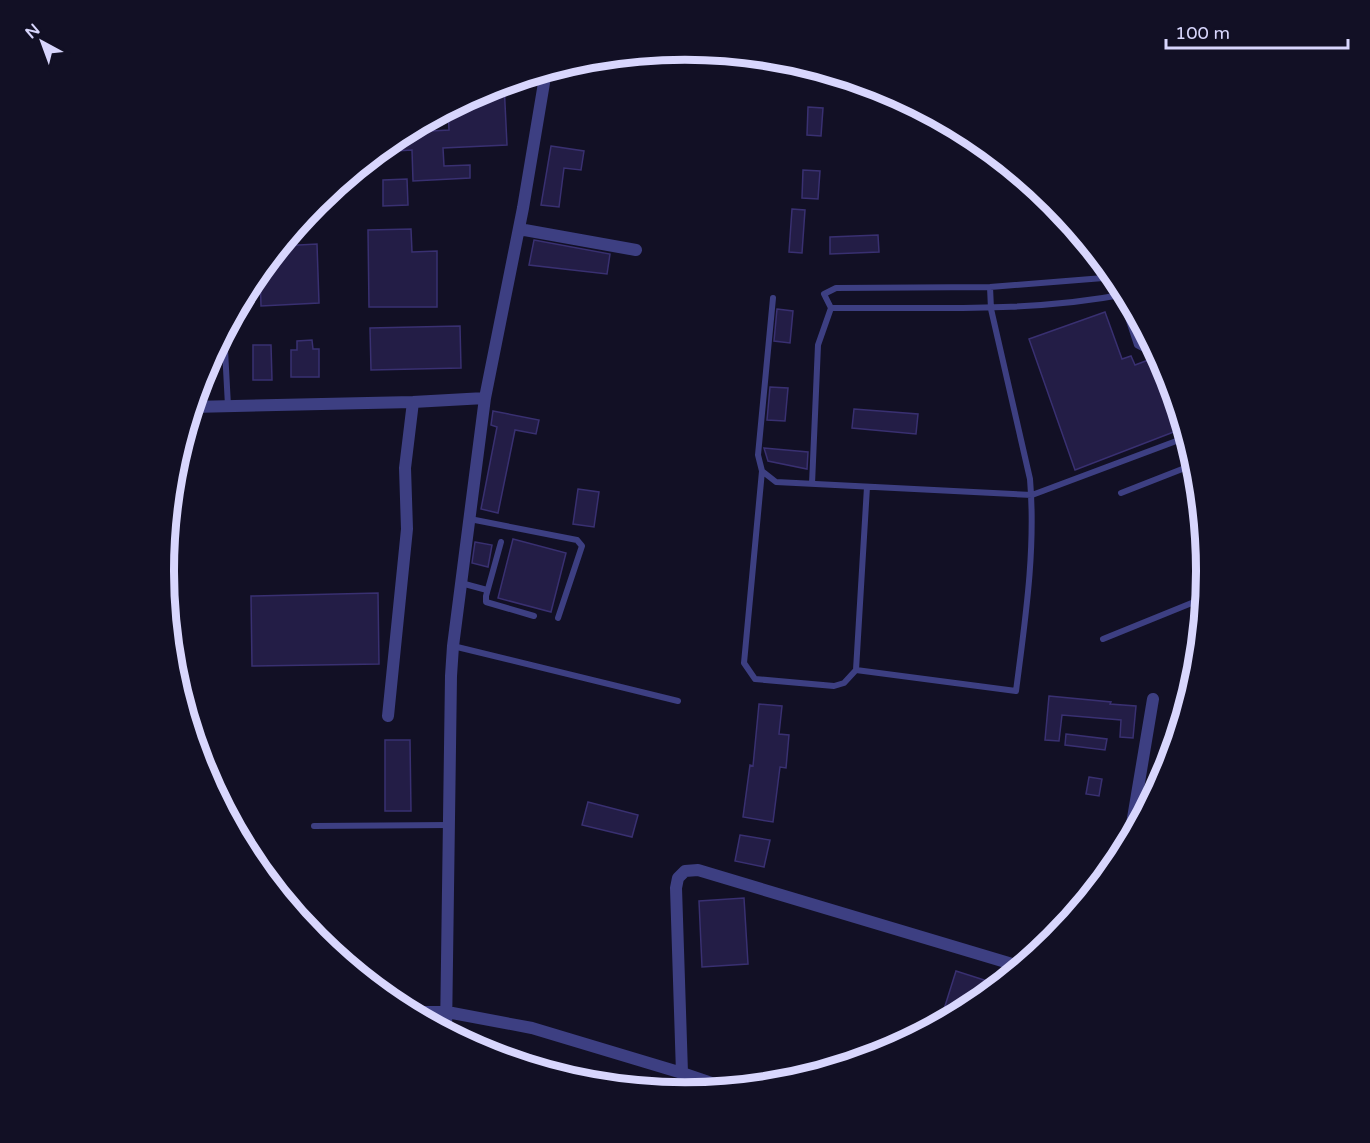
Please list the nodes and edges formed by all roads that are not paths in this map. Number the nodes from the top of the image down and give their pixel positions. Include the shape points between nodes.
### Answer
1 (545, 80) edge
2 (519, 229) junction
3 (636, 250) dead end
4 (1104, 278) edge
5 (990, 287) junction
6 (1115, 296) edge
7 (773, 298) dead end
8 (831, 308) junction
9 (991, 309) junction
10 (1130, 320) edge
11 (225, 348) edge
12 (1146, 350) edge
13 (485, 398) junction
14 (413, 402) junction
15 (228, 406) junction
16 (201, 407) edge
17 (1179, 440) edge
18 (1186, 468) edge
19 (762, 471) junction
20 (812, 484) junction
21 (867, 487) junction
22 (1121, 493) dead end
23 (1032, 495) junction
24 (470, 519) junction
25 (501, 542) dead end
26 (461, 583) junction
27 (487, 590) junction
28 (1195, 602) edge
29 (534, 616) dead end
30 (558, 618) dead end
31 (1103, 639) dead end
32 (453, 646) junction
33 (856, 670) junction
34 (1153, 699) dead end
35 (678, 700) dead end
36 (388, 716) dead end
37 (1133, 818) edge
38 (449, 825) junction
39 (314, 826) dead end
40 (1012, 964) edge
41 (447, 1011) junction
42 (425, 1012) edge
43 (446, 1023) edge
44 (682, 1073) junction
45 (709, 1082) edge

1 - 2 street
2 - 3 street
2 - 13 street
4 - 5 lane
5 - 8 lane via 836,288 824,294
5 - 9 lane
6 - 9 lane via 1080,303
7 - 19 lane via 758,455
8 - 9 lane
8 - 20 lane via 818,345
9 - 23 lane
10 - 12 lane via 1137,345
11 - 15 lane
13 - 14 street
13 - 24 street
14 - 15 street
14 - 36 street via 405,468 407,529
15 - 16 street
17 - 23 lane
18 - 22 lane
19 - 20 lane via 776,482
19 - 33 lane via 744,663 756,679 834,686 844,683
20 - 21 lane
21 - 23 lane
21 - 33 lane
23 - 33 lane via 1030,576 1016,692
24 - 26 street
24 - 30 lane via 577,540 582,546
25 - 27 lane
26 - 27 lane
26 - 32 street
27 - 29 lane via 488,604
28 - 31 lane
32 - 35 lane
32 - 38 street
34 - 37 street
38 - 39 lane
38 - 41 street
40 - 44 street via 698,870 685,871 676,888
41 - 42 street
41 - 43 street
41 - 44 street via 532,1028
44 - 45 street

